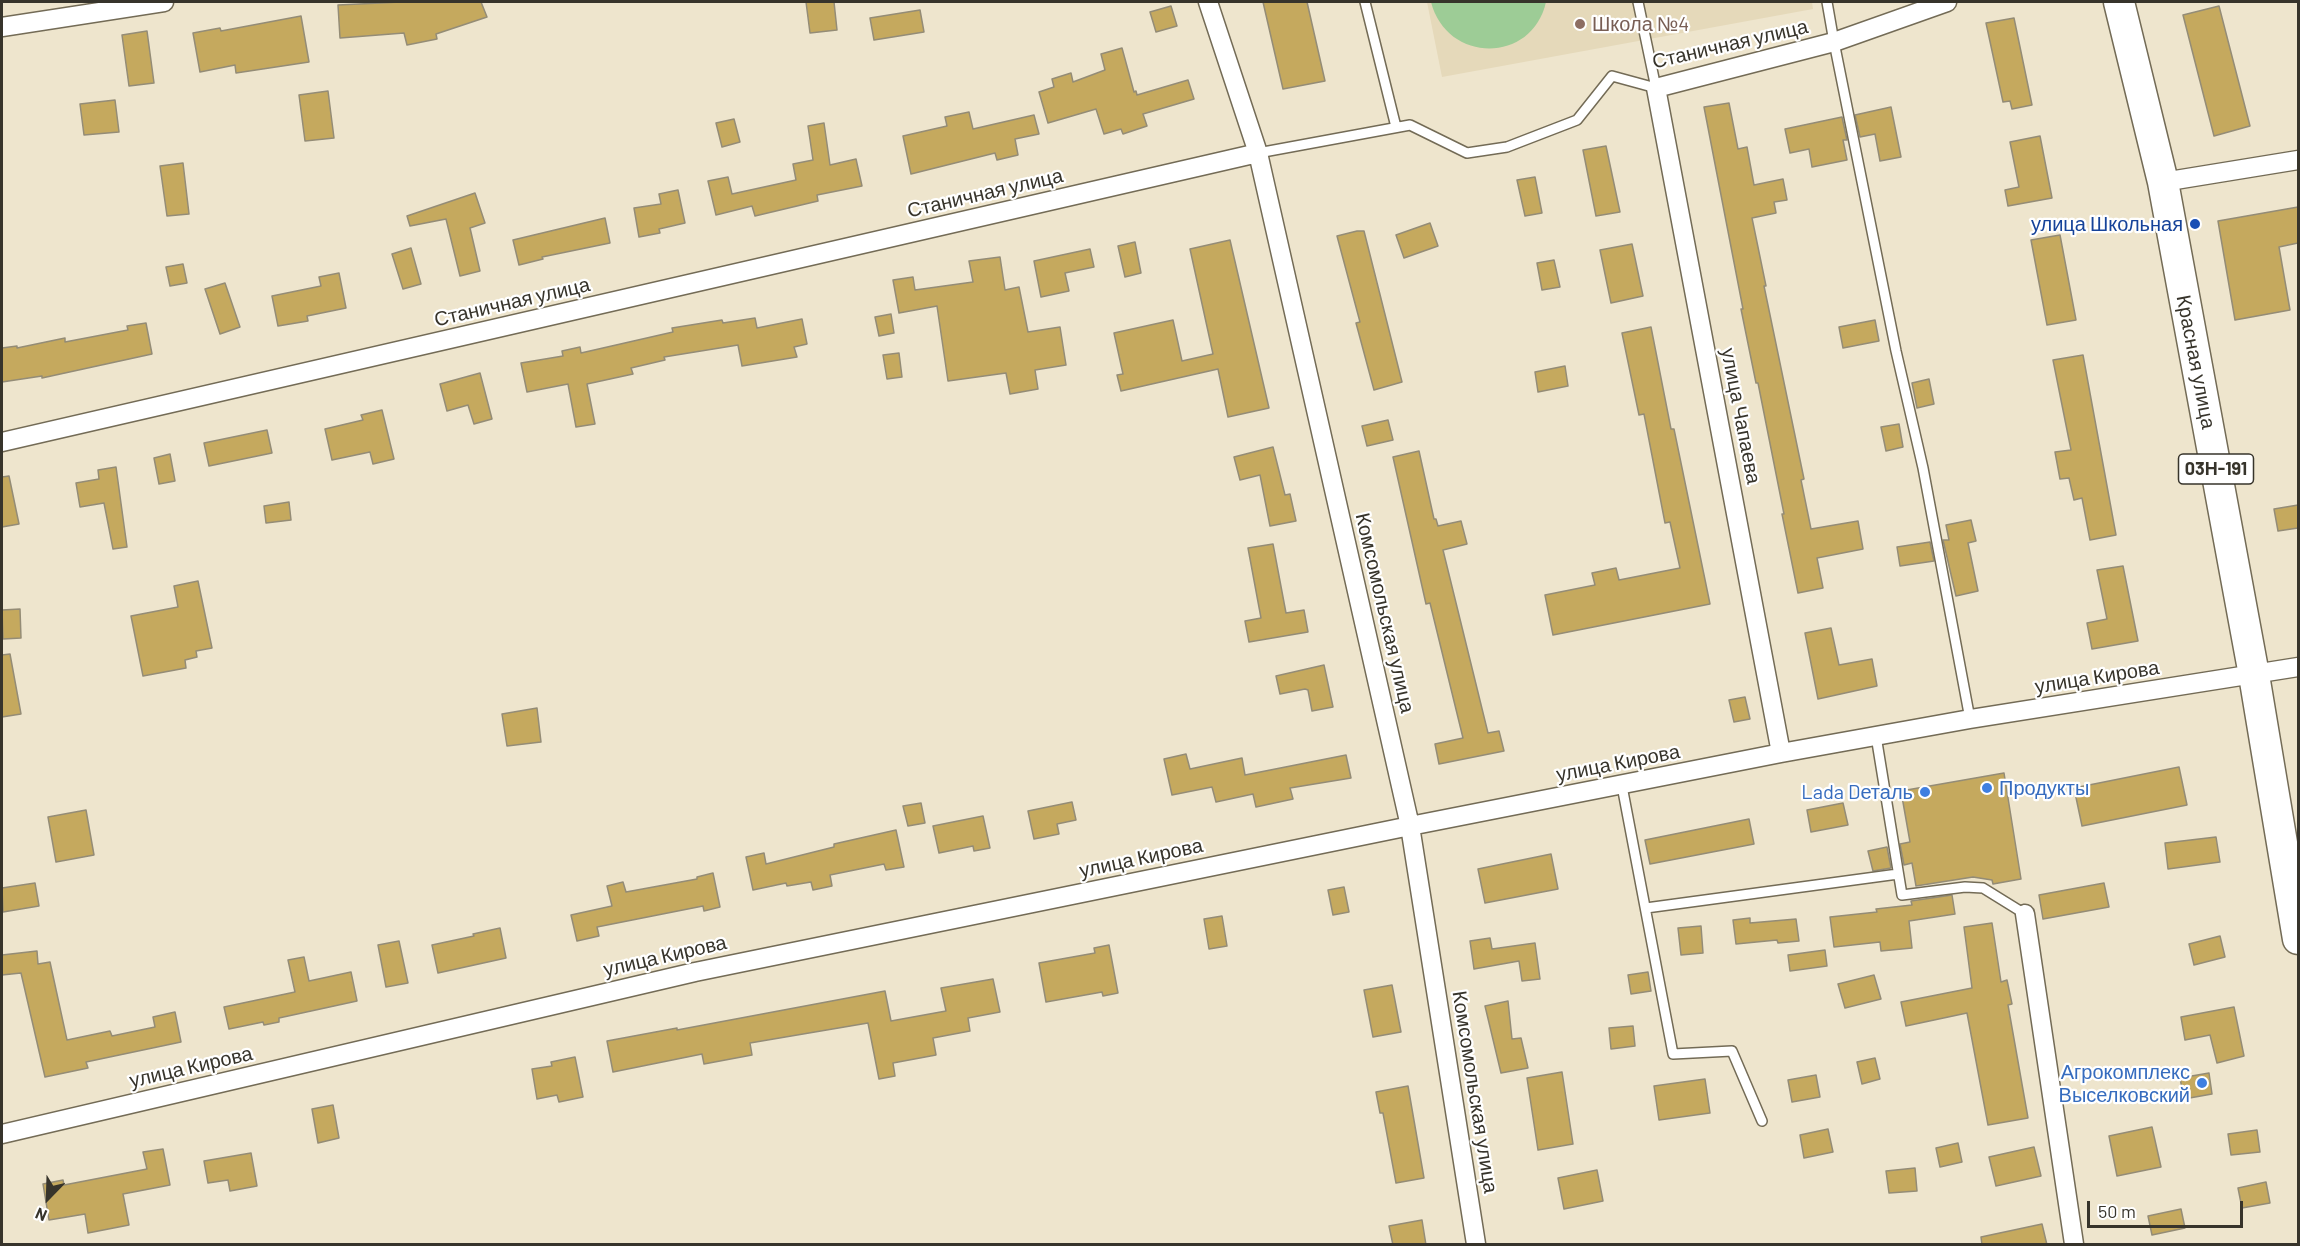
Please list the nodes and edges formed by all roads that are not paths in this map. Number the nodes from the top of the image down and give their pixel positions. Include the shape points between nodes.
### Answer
1 (164, 2) edge
2 (1208, 2) edge
3 (1365, 2) edge
4 (1638, 2) edge
5 (1827, 2) edge
6 (1947, 2) edge
7 (2118, 2) edge
8 (2, 27) edge
9 (1834, 42) junction
10 (1656, 88) junction
11 (1396, 127) junction
12 (1258, 153) junction
13 (2298, 160) edge
14 (2163, 182) junction
15 (2, 441) edge
16 (2298, 667) edge
17 (2254, 675) junction
18 (1970, 719) junction
19 (1876, 736) junction
20 (1781, 753) junction
21 (1622, 786) junction
22 (1410, 826) junction
23 (1898, 874) junction
24 (1646, 908) junction
25 (2025, 914) joint
26 (2298, 939) edge
27 (1762, 1121) dead end
28 (2, 1134) edge
29 (1476, 1245) edge
30 (2074, 1245) edge

1 - 8 street
2 - 12 street, Комсомольская улица
3 - 11 lane
4 - 10 lane
5 - 9 lane
6 - 9 street, Станичная улица
7 - 14 main road, Красная улица / 03Н-191
9 - 10 street, Станичная улица
9 - 18 lane via 1923,468
10 - 11 lane, Станичная улица via 1612,76 1577,120 1507,147 1467,153 1410,124
10 - 20 street, улица Чапаева
11 - 12 lane, Станичная улица
12 - 15 street, Станичная улица
12 - 22 street, Комсомольская улица
13 - 14 street
14 - 17 main road, Красная улица / 03Н-191
16 - 17 street, улица Кирова
17 - 18 street, улица Кирова
17 - 26 main road, Красная улица / 03Н-191
18 - 19 street, улица Кирова
19 - 20 street, улица Кирова
19 - 23 lane
20 - 21 street, улица Кирова
21 - 22 street, улица Кирова
21 - 24 lane
22 - 28 street, улица Кирова via 695,972
22 - 29 street, Комсомольская улица
23 - 24 lane
23 - 25 lane via 1902,895 1965,886 1983,888
24 - 27 lane via 1673,1054 1732,1051
25 - 30 street

